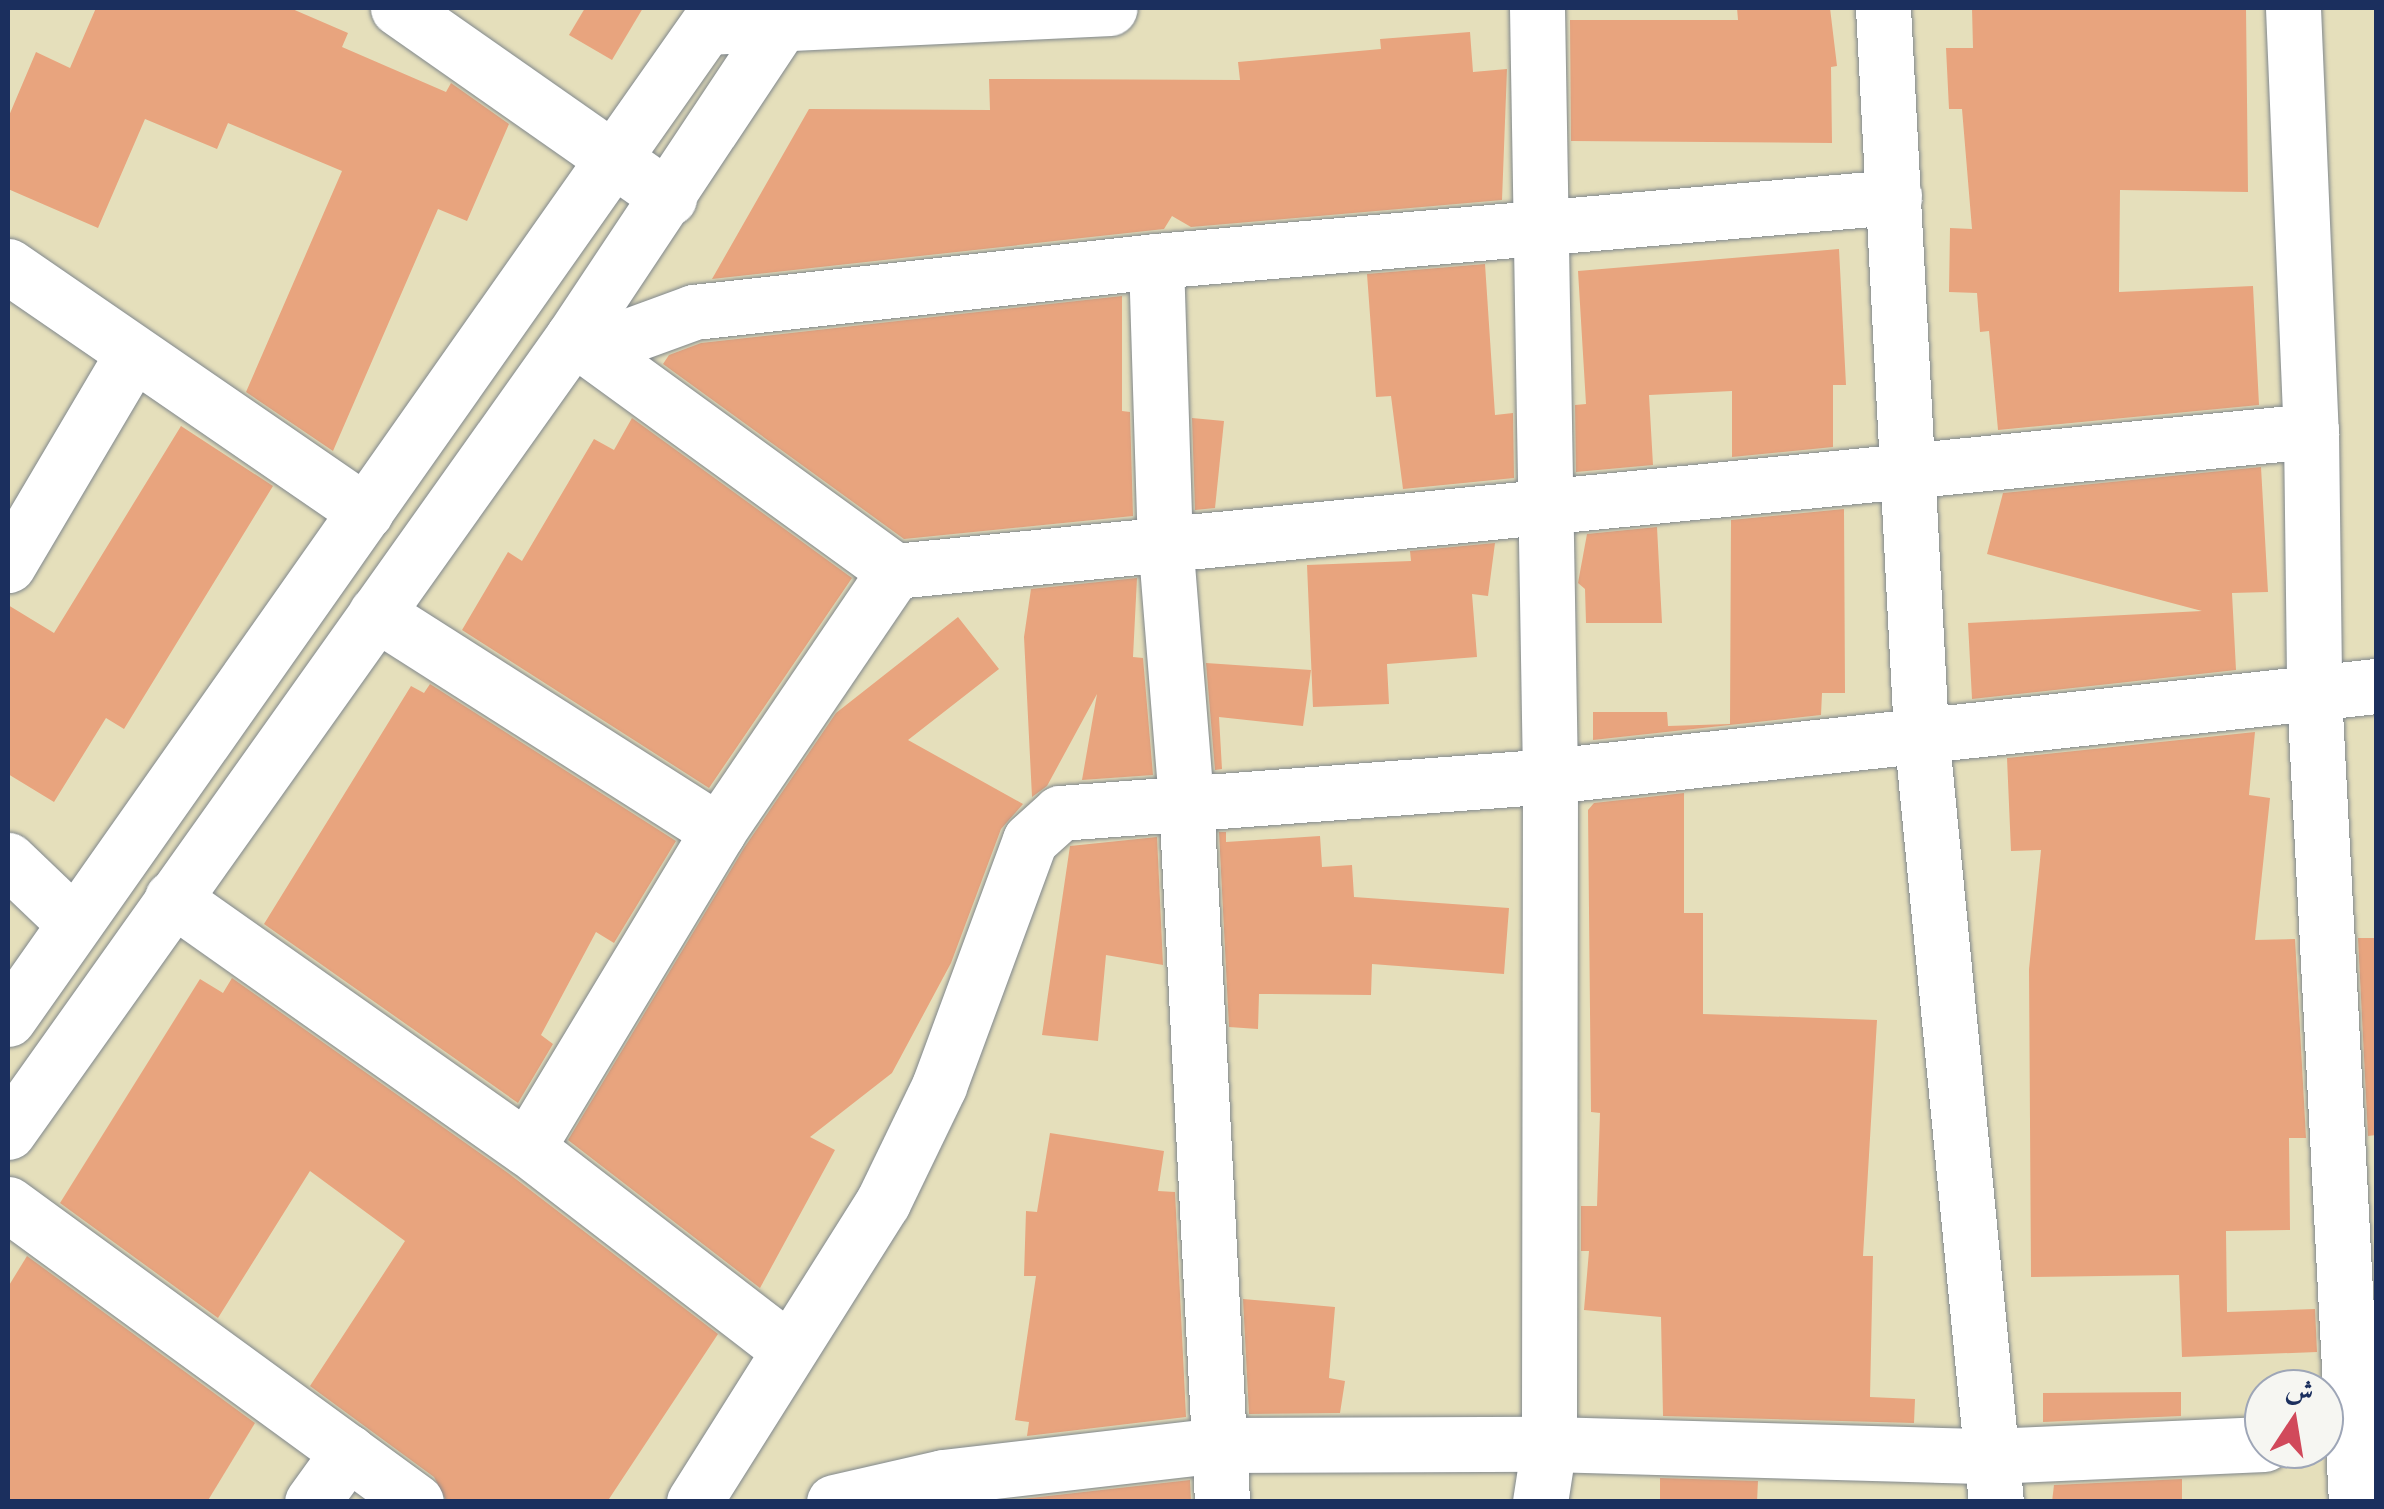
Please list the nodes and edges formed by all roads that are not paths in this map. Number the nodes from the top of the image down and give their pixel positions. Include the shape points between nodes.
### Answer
1 (398, 8) edge
2 (1102, 8) edge
3 (1110, 8) edge
4 (1536, 8) edge
5 (1882, 8) edge
6 (2293, 8) edge
7 (713, 17) edge
8 (786, 17) edge
9 (613, 155) junction
10 (1894, 196) junction
11 (669, 198) junction
12 (1538, 224) junction
13 (1156, 261) junction
14 (8, 266) edge
15 (582, 344) junction
16 (133, 354) junction
17 (2312, 431) junction
18 (1910, 468) junction
19 (1541, 510) junction
20 (366, 512) junction
21 (1165, 540) junction
22 (8, 564) edge
23 (895, 571) junction
24 (376, 613) junction
25 (2376, 686) edge
26 (2314, 694) junction
27 (1921, 732) junction
28 (1550, 776) junction
29 (1186, 800) junction
30 (718, 831) junction
31 (8, 860) edge
32 (172, 898) junction
33 (74, 923) junction
34 (8, 1019) edge
35 (8, 1132) edge
36 (527, 1148) junction
37 (2358, 1200) edge
38 (8, 1204) edge
39 (787, 1348) junction
40 (2351, 1440) edge
41 (1549, 1444) junction
42 (1218, 1445) junction
43 (2244, 1447) edge
44 (348, 1452) junction
45 (1994, 1479) edge
46 (952, 1489) edge
47 (312, 1502) edge
48 (416, 1502) edge
49 (694, 1502) edge
50 (834, 1502) edge
51 (1222, 1502) edge
52 (1540, 1502) edge
53 (2356, 1502) edge

1 - 9 street
2 - 3 street
2 - 8 street
4 - 12 street
5 - 10 street
6 - 17 street
7 - 8 street
7 - 9 street
8 - 11 street
9 - 11 street
9 - 20 street
10 - 12 street
10 - 18 street
11 - 15 street
12 - 13 street
12 - 19 street
13 - 15 street via 694,312
13 - 21 street
14 - 16 street
15 - 23 street
15 - 24 street
16 - 20 street
16 - 22 street
17 - 18 street
17 - 26 street
18 - 19 street
18 - 27 street
19 - 21 street
19 - 28 street
20 - 33 street
21 - 23 street
21 - 29 street
23 - 30 street
24 - 30 street
24 - 32 street
25 - 26 street
26 - 27 street
26 - 37 street
27 - 28 street
27 - 45 street
28 - 29 street
28 - 41 street
29 - 39 street via 1060,813 1042,823 939,1086 883,1202
29 - 42 street
30 - 36 street
31 - 33 street
32 - 35 street
32 - 36 street
33 - 34 street
36 - 39 street
37 - 40 street
38 - 44 street
39 - 49 street
40 - 53 street
41 - 42 street
41 - 45 street
41 - 52 street
42 - 46 street
42 - 51 street
43 - 45 street
44 - 47 street
44 - 48 street
46 - 50 street

